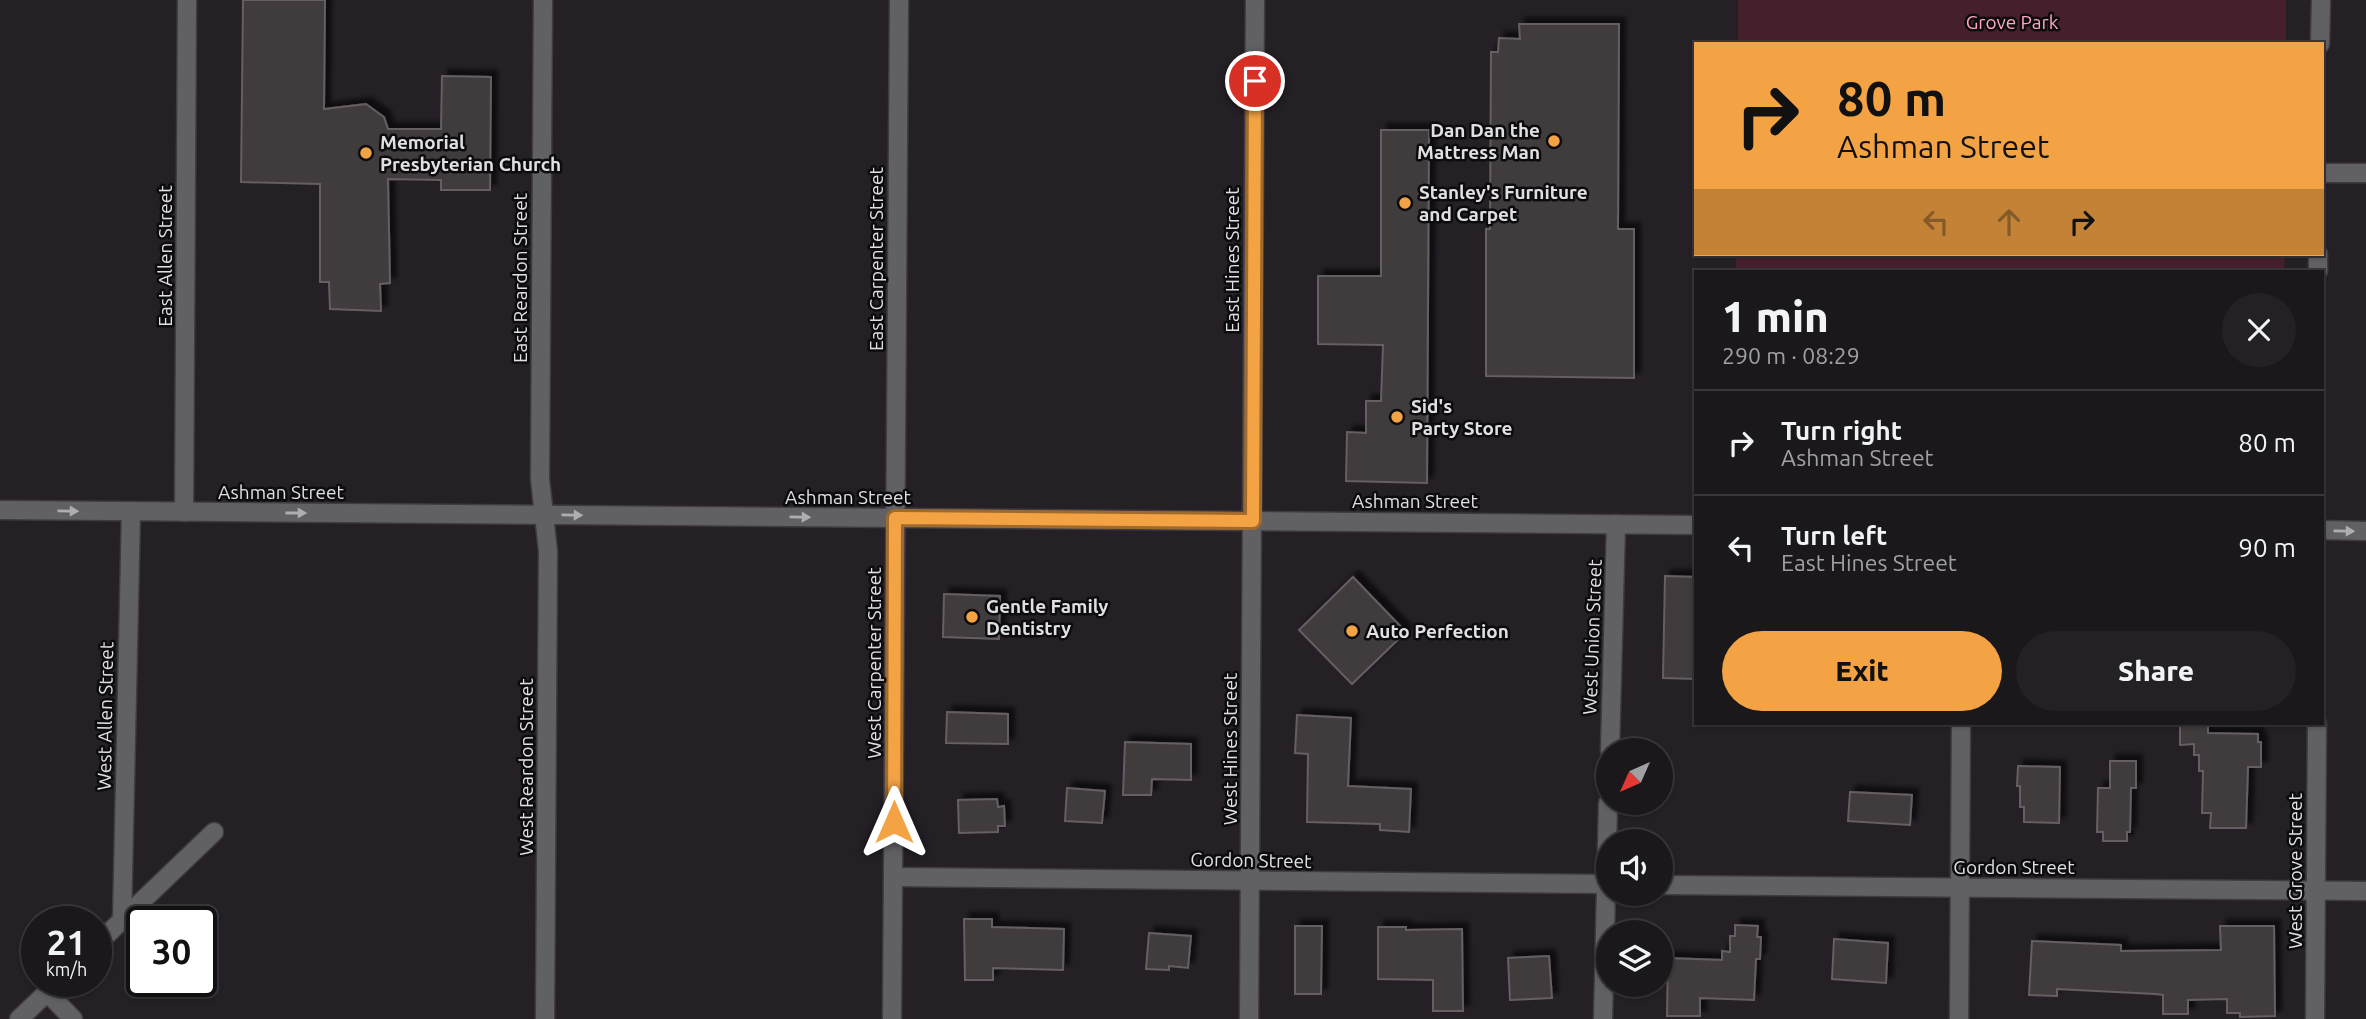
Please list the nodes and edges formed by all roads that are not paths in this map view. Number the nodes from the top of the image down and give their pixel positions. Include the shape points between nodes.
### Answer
1 (187, 0) edge
2 (543, 0) edge
3 (899, 0) edge
4 (1255, 0) edge
5 (2321, 0) edge
6 (2320, 42) edge
7 (2324, 173) edge
8 (2366, 173) edge
9 (0, 510) edge
10 (131, 512) junction
11 (184, 512) junction
12 (544, 515) junction
13 (895, 518) junction
14 (1253, 521) junction
15 (1616, 524) junction
16 (1694, 525) edge
17 (2324, 530) edge
18 (2366, 531) edge
19 (1961, 725) edge
20 (2317, 725) edge
21 (1610, 738) edge
22 (214, 832) dead end
23 (894, 877) junction
24 (1250, 881) junction
25 (1596, 884) edge
26 (1673, 885) edge
27 (1959, 888) junction
28 (2315, 891) junction
29 (2366, 891) edge
30 (1606, 906) edge
31 (122, 921) junction
32 (112, 930) edge
33 (42, 997) edge
34 (59, 997) edge
35 (19, 1019) edge
36 (73, 1019) edge
37 (545, 1019) edge
38 (892, 1019) edge
39 (1249, 1019) edge
40 (1603, 1019) edge
41 (1959, 1019) edge
42 (2315, 1019) edge

1 - 11 street, East Allen Street
2 - 12 street, East Reardon Street via 540,479
3 - 13 street, East Carpenter Street
4 - 14 street, East Hines Street
5 - 6 street
7 - 8 street
9 -> 10 street, Ashman Street
10 - 11 street, Ashman Street
10 - 31 street, West Allen Street
11 -> 12 street, Ashman Street
12 -> 13 street, Ashman Street
12 - 37 street, West Reardon Street via 548,551
13 - 14 street, Ashman Street
13 - 23 street, West Carpenter Street
14 - 15 street, Ashman Street
14 - 24 street, West Hines Street
15 - 16 street, Ashman Street
15 - 21 street, West Union Street
17 -> 18 street
19 - 27 street
20 - 28 street, West Grove Street
22 - 31 street
23 - 24 street, Gordon Street
23 - 38 street, West Carpenter Street
24 - 25 street, Gordon Street
24 - 39 street, West Hines Street
26 - 27 street, Gordon Street
27 - 28 street, Gordon Street
27 - 41 street
28 - 29 street, Gordon Street
28 - 42 street, West Grove Street
30 - 40 street
31 - 32 street
33 - 35 street
34 - 36 street

